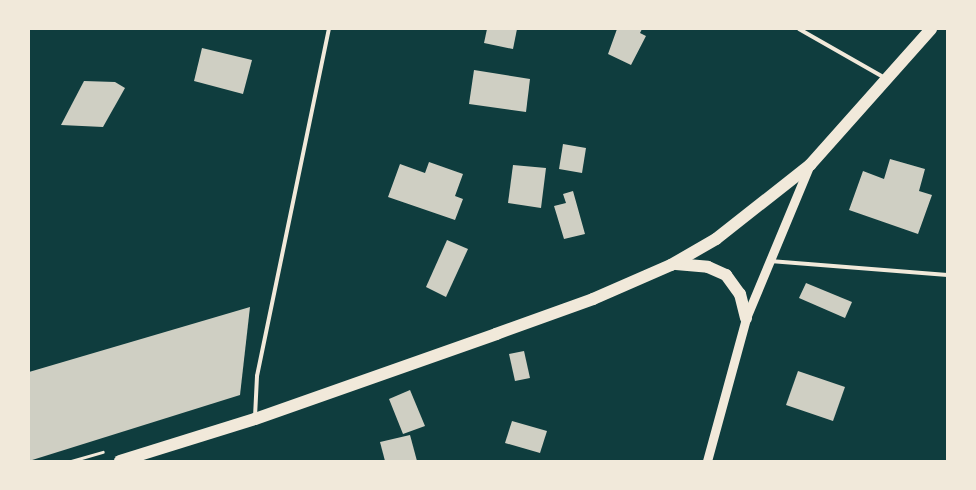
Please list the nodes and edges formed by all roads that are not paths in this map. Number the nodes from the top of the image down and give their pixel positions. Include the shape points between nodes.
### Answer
1 (330, 29) edge
2 (799, 29) edge
3 (931, 29) edge
4 (886, 79) junction
5 (810, 165) junction
6 (770, 261) junction
7 (671, 265) junction
8 (947, 275) edge
9 (746, 318) junction
10 (255, 419) junction
11 (120, 461) edge
12 (707, 461) edge

1 - 10 lane via 257,376
2 - 4 lane
3 - 4 main road
4 - 5 main road
5 - 6 street
5 - 7 main road via 716,239
6 - 8 lane
6 - 9 street
7 - 9 main road via 688,263 726,275 740,294
7 - 10 main road via 593,299
9 - 12 street
10 - 11 main road

